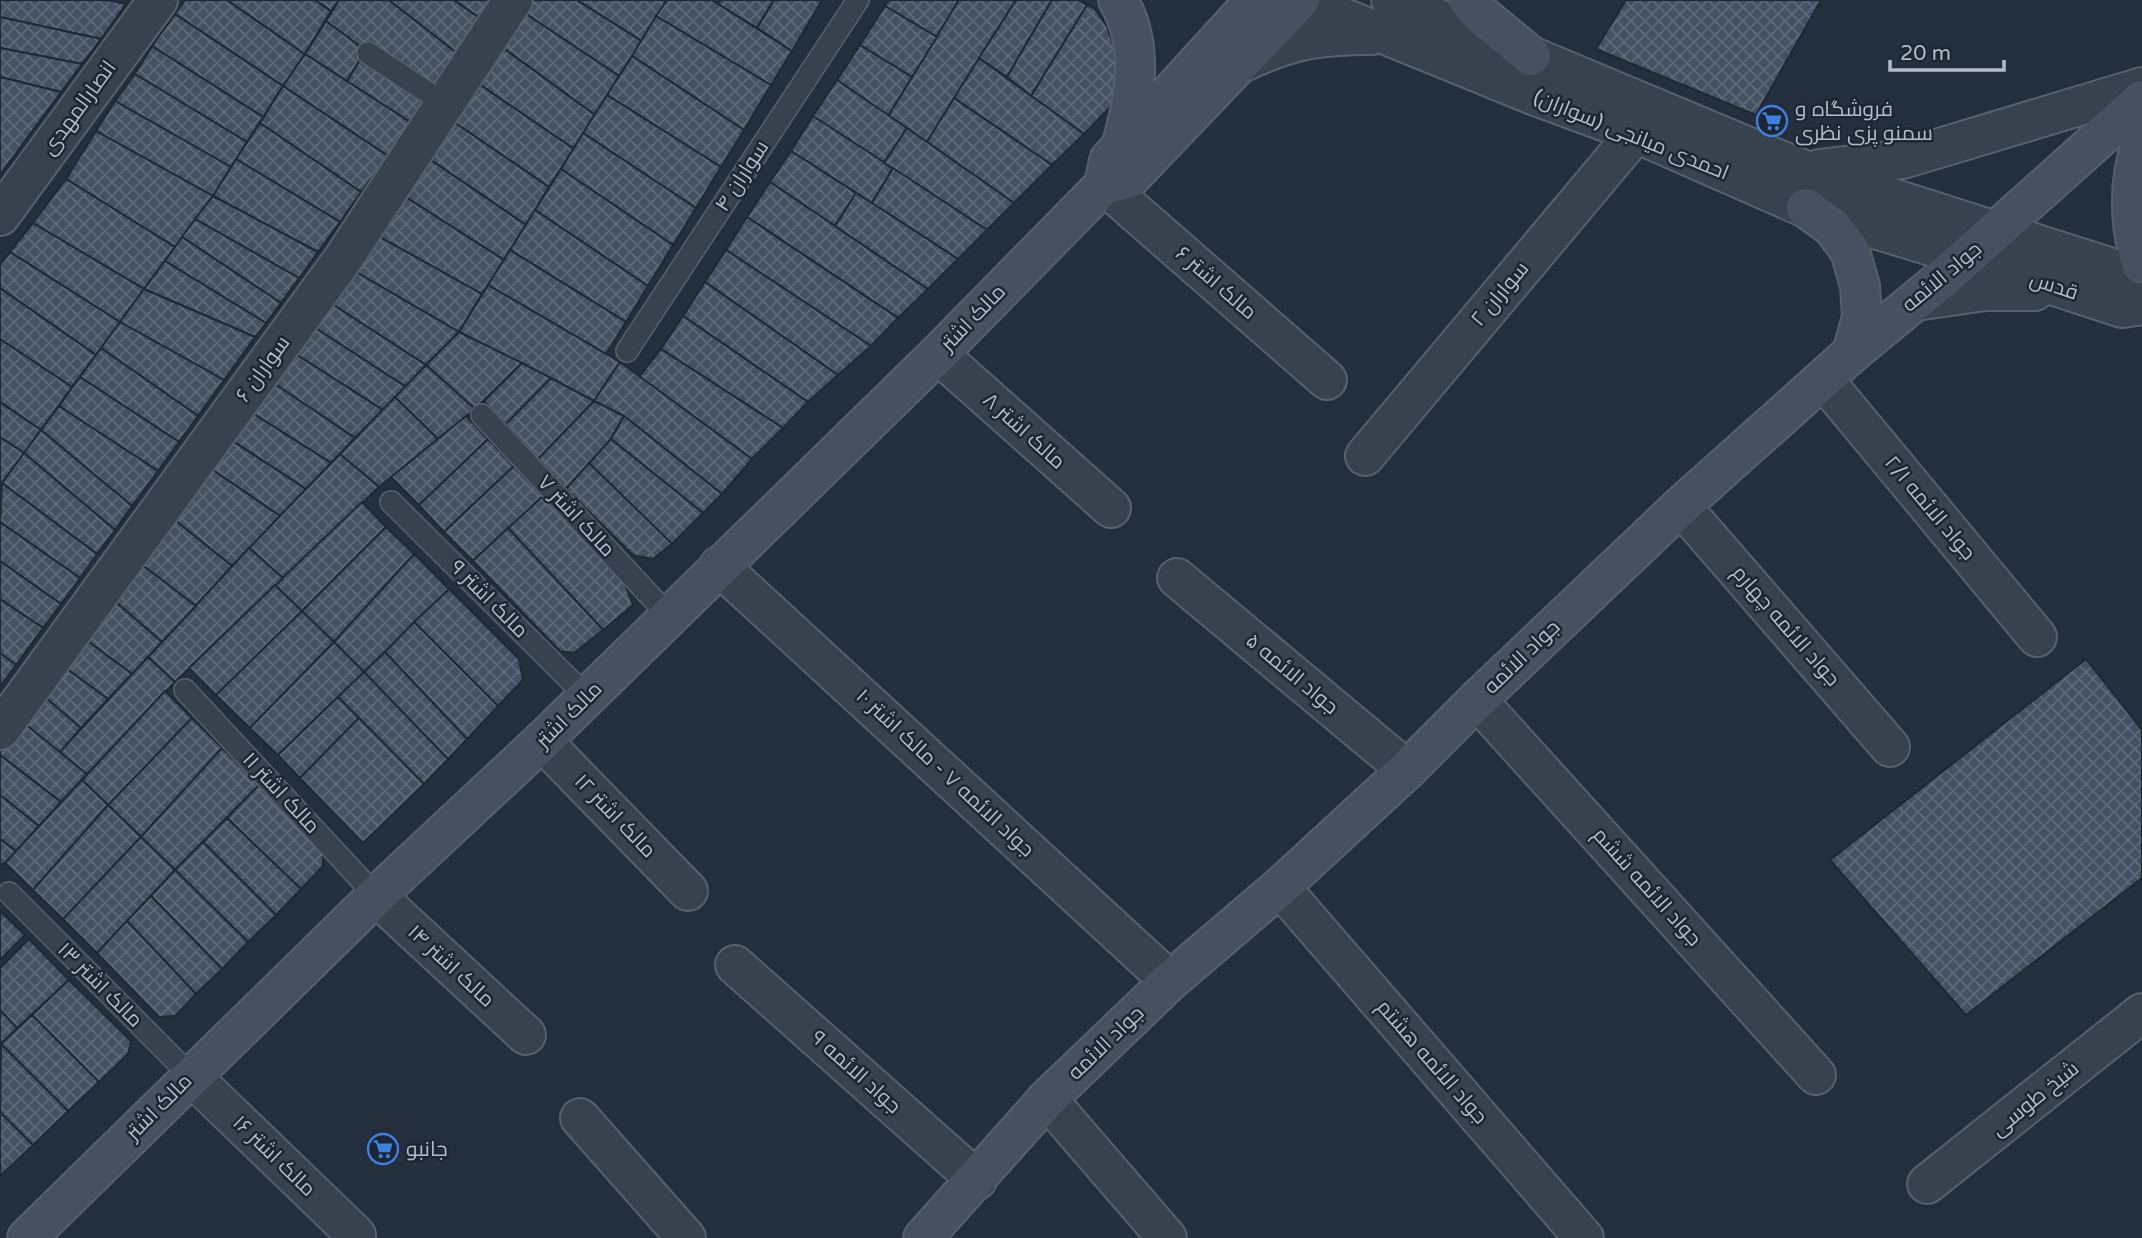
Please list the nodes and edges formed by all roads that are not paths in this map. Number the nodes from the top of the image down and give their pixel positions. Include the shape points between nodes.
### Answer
1 (158, 0) edge
2 (513, 0) edge
3 (858, 0) edge
4 (1118, 0) edge
5 (1255, 0) edge
6 (1300, 0) edge
7 (1468, 0) edge
8 (1387, 17) edge
9 (368, 53) dead end
10 (1531, 56) junction
11 (1239, 64) junction
12 (2142, 87) edge
13 (2142, 100) edge
14 (445, 104) junction
15 (1636, 133) junction
16 (1123, 142) junction
17 (2142, 142) edge
18 (1804, 170) junction
19 (1104, 185) junction
20 (1806, 208) junction
21 (0, 216) edge
22 (1998, 230) junction
23 (1967, 257) junction
24 (2142, 265) edge
25 (2142, 285) edge
26 (2081, 294) junction
27 (1916, 301) junction
28 (2142, 305) edge
29 (627, 351) dead end
30 (1853, 353) junction
31 (938, 354) junction
32 (1823, 379) junction
33 (1327, 380) dead end
34 (482, 415) dead end
35 (1365, 456) dead end
36 (391, 502) dead end
37 (1681, 506) junction
38 (1111, 508) dead end
39 (719, 566) junction
40 (1177, 579) dead end
41 (669, 616) junction
42 (2037, 637) dead end
43 (185, 690) dead end
44 (587, 697) junction
45 (1477, 700) junction
46 (0, 730) edge
47 (542, 741) junction
48 (1890, 747) dead end
49 (1407, 770) junction
50 (1280, 887) junction
51 (688, 891) dead end
52 (9, 893) dead end
53 (376, 896) junction
54 (735, 965) dead end
55 (1170, 981) junction
56 (2142, 1013) edge
57 (526, 1035) dead end
58 (1816, 1075) dead end
59 (191, 1076) junction
60 (1047, 1099) junction
61 (580, 1118) dead end
62 (977, 1180) junction
63 (1927, 1184) dead end
64 (356, 1236) dead end
65 (27, 1238) edge
66 (686, 1238) edge
67 (923, 1238) edge
68 (1167, 1238) edge
69 (1584, 1238) edge

1 - 21 street, انصارالمهدی
2 - 14 street, سواران ۶
3 - 29 lane, سواران ۴
4 - 16 main road via 1135,42 1136,72
5 - 16 main road, مالک اشتر
6 - 8 street, احمدی میانجی (سواران)
6 - 11 main road, مالک اشتر
7 - 10 main road
8 - 10 street, احمدی میانجی (سواران)
8 - 11 street via 1342,35 1304,39
8 - 15 street, احمدی میانجی (سواران) via 1533,95
9 - 14 lane
10 - 18 street, احمدی میانجی (سواران)
11 - 19 main road, مالک اشتر via 1130,178
12 - 18 street via 1903,159
13 - 22 main road, جواد الائمه
14 - 46 street, سواران ۶ via 343,259
15 - 20 street, احمدی میانجی (سواران)
15 - 35 street, سواران ۲
16 - 19 main road, مالک اشتر via 1109,159
17 - 24 main road via 2134,163 2132,206
18 - 22 street, احمدی میانجی (سواران)
19 - 31 main road, مالک اشتر
19 - 33 street, مالک اشتر ۶
20 - 23 street, احمدی میانجی (سواران)
20 - 30 main road via 1832,227 1850,251 1860,286 1862,317
22 - 23 main road, جواد الائمه
22 - 25 street, قدس via 2134,275
23 - 26 street, قدس
23 - 27 main road, جواد الائمه
26 - 27 street via 1985,290
26 - 28 street, قدس via 2122,308
27 - 30 main road, جواد الائمه
30 - 32 main road, جواد الائمه
31 - 38 street, مالک اشتر ۸
31 - 39 main road, مالک اشتر
32 - 37 main road, جواد الائمه
32 - 42 street, جواد الائمه ۲/۱
34 - 41 lane, مالک اشتر ۷
36 - 44 lane, مالک اشتر ۹
37 - 45 main road, جواد الائمه
37 - 48 street, جواد الائمه چهارم
39 - 41 main road, مالک اشتر
39 - 55 street, جواد الائمه ۷ - مالک اشتر ۱۰
40 - 49 street, جواد الائمه ۵
41 - 44 main road, مالک اشتر
43 - 53 lane, مالک اشتر ۱۱
44 - 47 main road, مالک اشتر
45 - 49 main road, جواد الائمه
45 - 58 street, جواد الائمه ششم
47 - 51 street, مالک اشتر ۱۲
47 - 53 main road, مالک اشتر
49 - 50 main road, جواد الائمه
50 - 55 main road, جواد الائمه
50 - 69 street, جواد الائمه هشتم
52 - 59 lane, مالک اشتر ۱۳
53 - 57 street, مالک اشتر ۱۴
53 - 59 main road, مالک اشتر
54 - 62 street, جواد الائمه ۹
55 - 60 main road, جواد الائمه
56 - 63 street, شیخ طوسی
59 - 64 street, مالک اشتر ۱۶
59 - 65 main road, مالک اشتر
60 - 62 main road, جواد الائمه
60 - 68 street
61 - 66 street
62 - 67 main road, جواد الائمه

